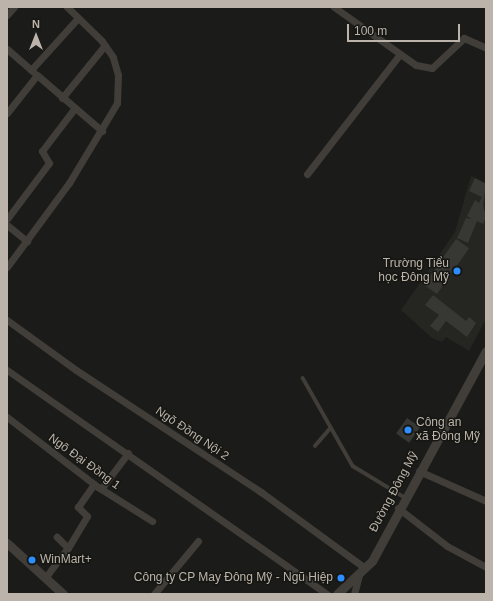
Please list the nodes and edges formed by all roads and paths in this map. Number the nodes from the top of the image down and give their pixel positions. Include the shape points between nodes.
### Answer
1 (14, 7) edge
2 (67, 7) edge
3 (337, 8) edge
4 (7, 15) edge
5 (78, 18) junction
6 (105, 45) junction
7 (486, 48) edge
8 (7, 49) edge
9 (400, 54) junction
10 (34, 73) junction
11 (62, 98) junction
12 (74, 109) junction
13 (7, 113) edge
14 (102, 131) junction
15 (307, 174) dead end
16 (7, 219) edge
17 (7, 225) edge
18 (27, 241) junction
19 (7, 267) edge
20 (7, 320) edge
21 (484, 357) edge
22 (7, 370) edge
23 (303, 378) dead end
24 (7, 417) edge
25 (330, 429) junction
26 (315, 446) dead end
27 (128, 453) junction
28 (419, 471) junction
29 (98, 487) junction
30 (404, 498) junction
31 (486, 501) edge
32 (398, 508) junction
33 (152, 521) dead end
34 (57, 537) dead end
35 (198, 541) dead end
36 (7, 543) edge
37 (68, 548) junction
38 (486, 567) edge
39 (362, 572) junction
40 (45, 578) junction
41 (63, 594) edge
42 (154, 594) edge
43 (327, 594) edge
44 (337, 594) edge
45 (354, 594) edge

1 - 4 street
2 - 5 street
3 - 9 street
5 - 6 street
5 - 10 street
6 - 11 street
6 - 14 street via 114,61 118,88 112,117
7 - 9 street via 464,38 432,68 416,65
8 - 10 street
9 - 15 street
10 - 11 street
10 - 13 street
11 - 12 street
12 - 14 street
12 - 16 street via 42,151 49,163
14 - 18 street
17 - 18 street
18 - 19 street
20 - 39 street, Ngõ Đồng Nội 2 via 261,492
21 - 28 street, Đường Đông Mỹ
22 - 27 street
23 - 25 lane
24 - 29 street, Ngõ Đại Đồng 1
25 - 26 lane
25 - 30 lane via 353,466
27 - 29 street
27 - 43 street
28 - 30 street, Đường Đông Mỹ
28 - 31 street
29 - 33 street, Ngõ Đại Đồng 1
29 - 37 street via 78,507 87,516
30 - 32 street, Đường Đông Mỹ
32 - 38 street via 447,546
32 - 39 street, Đường Đông Mỹ
34 - 37 street
35 - 42 street
36 - 40 street
37 - 40 street
39 - 44 street, Đường Đông Mỹ
39 - 45 street
40 - 41 street

